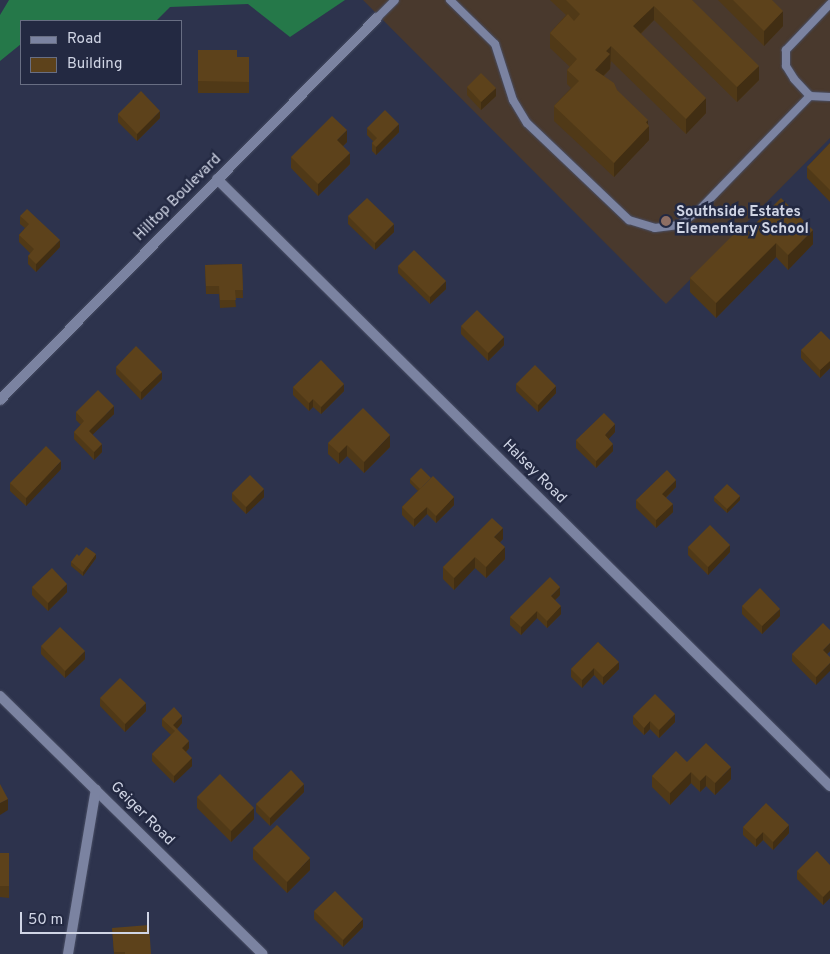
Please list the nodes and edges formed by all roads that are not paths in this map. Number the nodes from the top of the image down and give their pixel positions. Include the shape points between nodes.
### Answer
1 (396, 0) edge
2 (450, 0) edge
3 (830, 4) edge
4 (377, 18) joint
5 (810, 96) junction
6 (830, 97) edge
7 (217, 179) junction
8 (0, 400) edge
9 (0, 696) edge
10 (830, 786) edge
11 (96, 789) junction
12 (68, 954) edge
13 (263, 954) edge

1 - 4 lane
2 - 5 lane via 495,44 513,100 527,123 628,220 656,228 679,225 700,209
3 - 5 lane via 786,50 786,66
4 - 7 street, Hilltop Boulevard
5 - 6 lane
7 - 8 street, Hilltop Boulevard
7 - 10 street, Halsey Road
9 - 11 street, Geiger Road
11 - 12 street
11 - 13 street, Geiger Road

